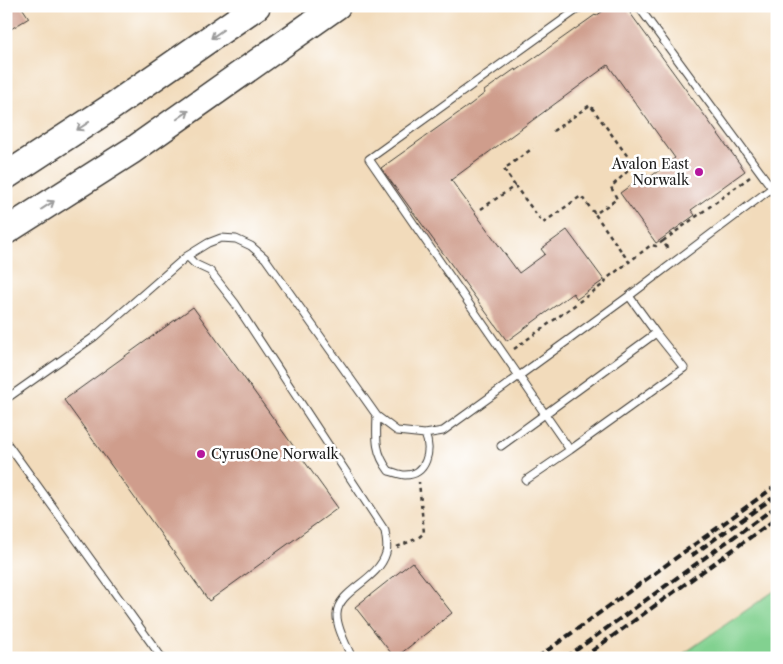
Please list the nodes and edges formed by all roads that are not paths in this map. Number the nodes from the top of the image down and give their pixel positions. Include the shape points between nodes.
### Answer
1 (257, 6) edge
2 (338, 6) edge
3 (582, 6) edge
4 (638, 6) edge
5 (6, 176) edge
6 (6, 231) edge
7 (187, 256) junction
8 (629, 296) junction
9 (656, 333) junction
10 (519, 376) junction
11 (6, 399) edge
12 (545, 414) junction
13 (377, 416) junction
14 (424, 434) junction
15 (6, 442) edge
16 (501, 446) dead end
17 (570, 450) junction
18 (526, 480) dead end
19 (162, 658) edge
20 (352, 658) edge

1 -> 5 highway via 126,98
6 -> 2 highway via 133,150
3 - 10 lane via 369,160
4 - 8 lane via 772,188
7 - 11 lane via 94,337
7 - 13 lane via 208,243 228,238 244,241 259,252
7 - 20 lane via 195,264 210,270 235,303 385,530 387,552 378,570 342,599 337,614
8 - 9 lane
8 - 10 lane
9 - 12 lane
9 - 17 lane via 684,368
10 - 12 lane
10 - 14 lane via 443,431
12 - 16 lane
12 - 17 lane
13 - 14 lane via 397,431
13 - 14 lane via 376,439 380,460 389,471 407,475 420,469 428,455
15 - 19 lane
17 - 18 lane

